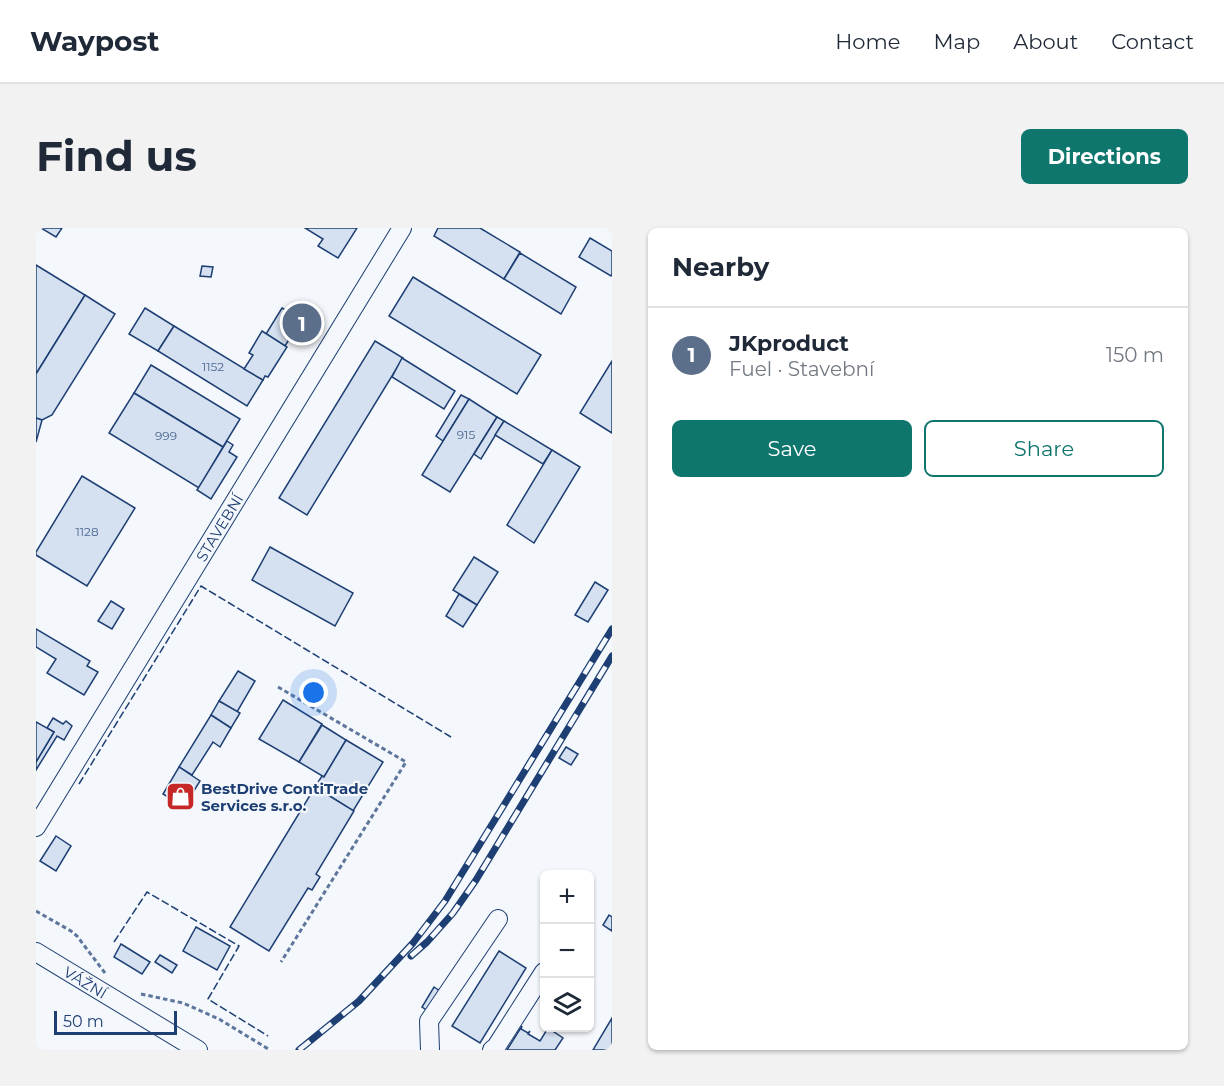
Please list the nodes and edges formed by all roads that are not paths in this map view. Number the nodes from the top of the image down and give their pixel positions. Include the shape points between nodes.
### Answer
1 (402, 228) edge
2 (36, 827) edge
3 (498, 919) dead end
4 (36, 952) edge
5 (540, 978) edge
6 (198, 1050) edge
7 (430, 1050) edge
8 (492, 1050) edge

1 - 2 street, STAVEBNÍ
3 - 7 street via 429,1021
4 - 6 street, VÁŽNÍ
5 - 8 street

